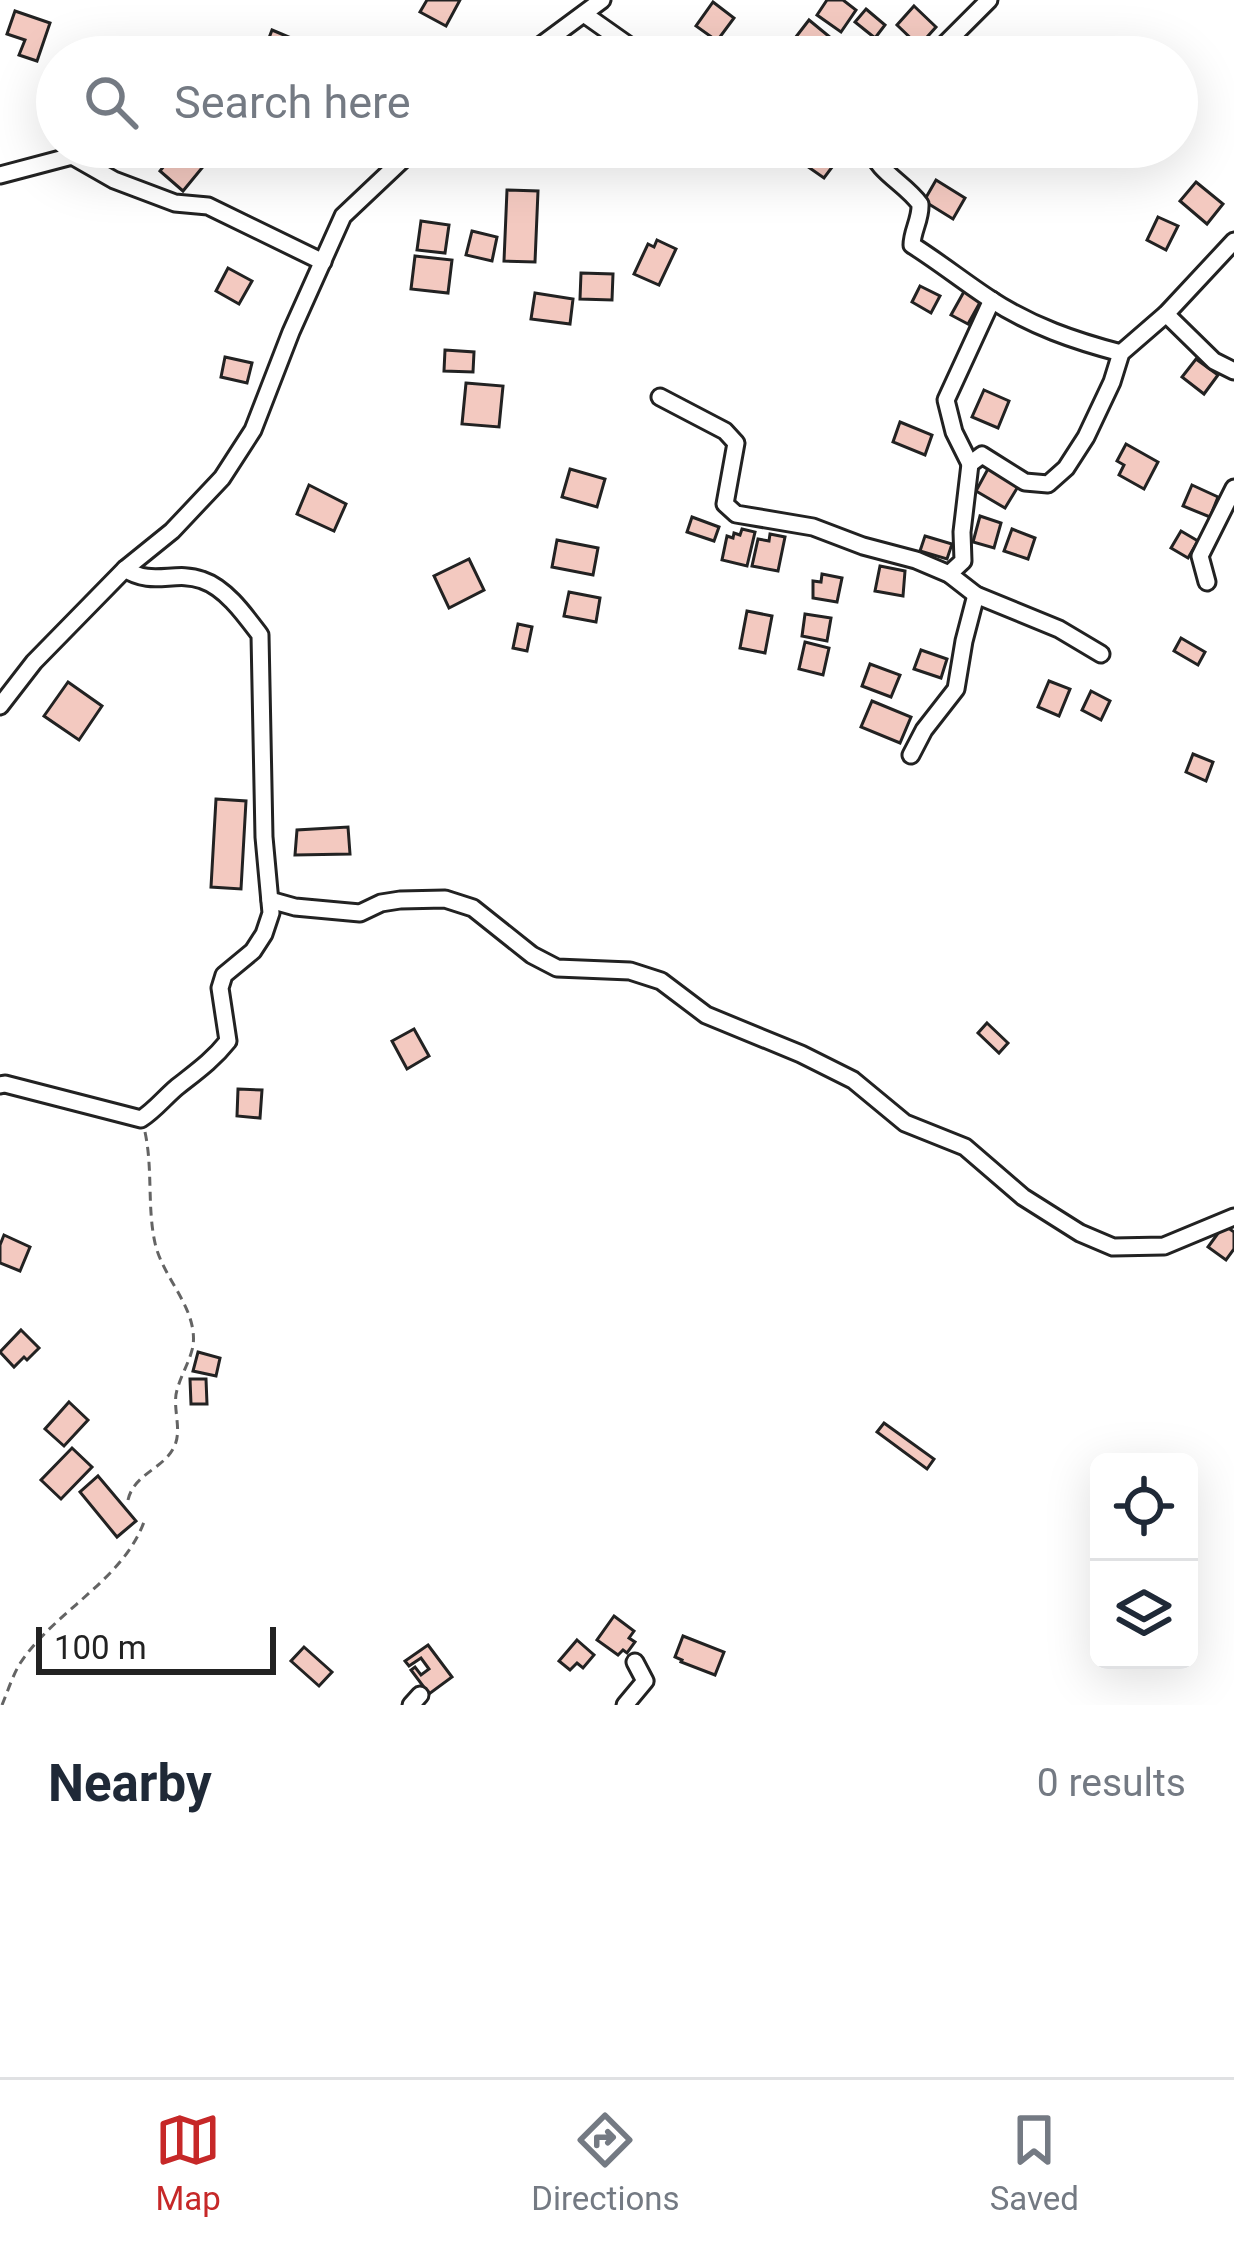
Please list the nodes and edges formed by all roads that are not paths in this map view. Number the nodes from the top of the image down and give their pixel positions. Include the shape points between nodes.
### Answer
1 (602, 0) edge
2 (989, 0) edge
3 (584, 14) junction
4 (554, 36) edge
5 (615, 36) edge
6 (953, 36) edge
7 (36, 166) edge
8 (93, 168) edge
9 (394, 168) edge
10 (882, 168) edge
11 (0, 175) edge
12 (1234, 241) edge
13 (323, 262) junction
14 (992, 300) junction
15 (1166, 314) junction
16 (1121, 353) junction
17 (1234, 371) edge
18 (660, 397) dead end
19 (970, 464) junction
20 (1234, 488) edge
21 (124, 568) junction
22 (949, 574) junction
23 (1207, 582) dead end
24 (976, 595) junction
25 (1101, 654) dead end
26 (0, 706) edge
27 (911, 755) dead end
28 (269, 900) junction
29 (0, 1085) edge
30 (1234, 1217) edge
31 (635, 1662) dead end
32 (626, 1705) edge

1 - 3 street
2 - 6 street
3 - 4 street
3 - 5 street
7 - 11 street
8 - 13 street via 176,203 208,206
9 - 13 street via 343,216
10 - 14 street via 920,203 912,245
12 - 15 street
13 - 21 street via 254,430 222,478
14 - 16 street via 1071,340
14 - 19 street via 946,400
15 - 16 street
15 - 17 street
16 - 19 street via 1086,436 1048,484 1025,482 982,455
18 - 22 street via 736,443 725,504 736,514 814,527
19 - 22 street via 963,561
20 - 23 street via 1200,556
21 - 26 street
21 - 28 street via 139,578 200,579 260,635
22 - 24 street
24 - 25 street
24 - 27 street via 956,689
28 - 29 street via 264,934 220,988 228,1041 160,1107 141,1119
28 - 30 street via 360,913 381,903 445,899 473,908 557,968 630,971 661,981 706,1015 853,1080 905,1124 965,1147 1023,1197 1113,1247 1164,1246
31 - 32 street via 645,1681

